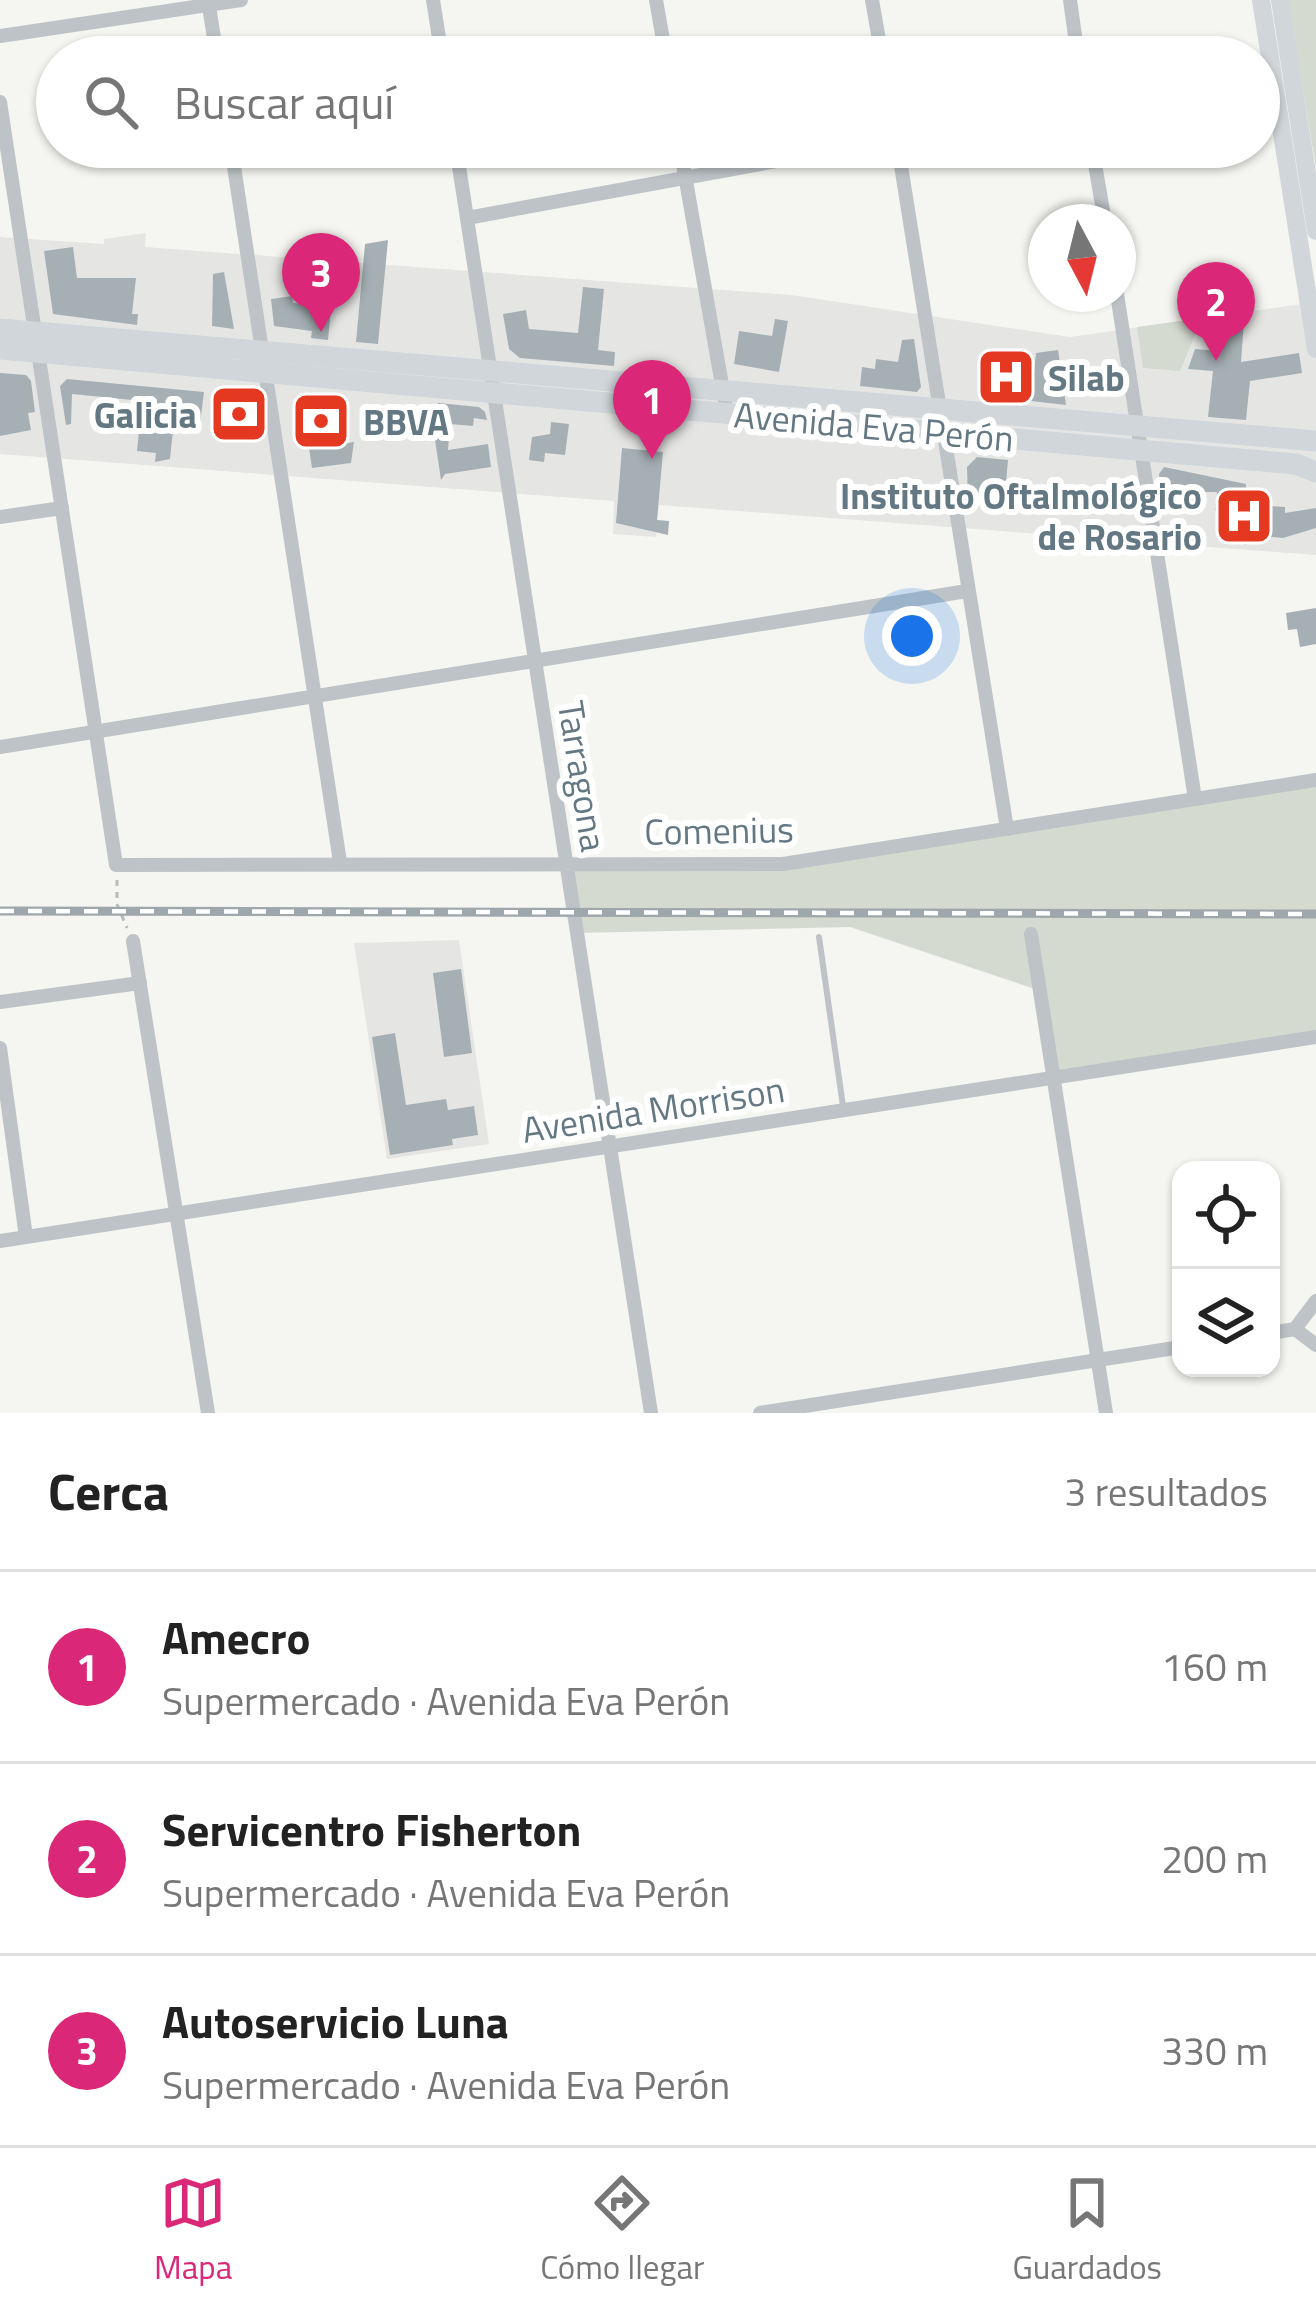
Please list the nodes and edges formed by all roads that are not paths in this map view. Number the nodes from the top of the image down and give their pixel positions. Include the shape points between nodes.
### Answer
1 (241, 0) edge
2 (433, 0) edge
3 (656, 0) edge
4 (872, 0) edge
5 (1070, 0) edge
6 (1261, 0) edge
7 (1280, 0) edge
8 (208, 3) edge
9 (0, 36) edge
10 (214, 36) edge
11 (439, 36) edge
12 (662, 36) edge
13 (878, 36) edge
14 (1075, 36) edge
15 (1267, 36) edge
16 (1278, 36) edge
17 (1280, 98) edge
18 (0, 102) edge
19 (1280, 113) edge
20 (234, 168) edge
21 (459, 168) edge
22 (684, 168) edge
23 (731, 168) edge
24 (901, 168) edge
25 (1096, 168) edge
26 (685, 176) junction
27 (1102, 204) edge
28 (467, 218) junction
29 (1316, 231) edge
30 (1119, 312) edge
31 (0, 329) edge
32 (38, 342) junction
33 (0, 349) edge
34 (1316, 349) edge
35 (265, 363) junction
36 (489, 382) junction
37 (724, 402) junction
38 (940, 421) junction
39 (1136, 438) junction
40 (1316, 441) edge
41 (1316, 472) edge
42 (62, 508) junction
43 (0, 517) edge
44 (967, 591) junction
45 (535, 661) junction
46 (317, 696) junction
47 (95, 732) junction
48 (0, 747) edge
49 (1316, 780) edge
50 (1195, 799) junction
51 (1007, 829) junction
52 (565, 860) junction
53 (340, 862) junction
54 (1031, 934) dead end
55 (819, 937) dead end
56 (133, 941) road end
57 (140, 983) junction
58 (0, 1002) edge
59 (1316, 1036) edge
60 (0, 1048) edge
61 (1051, 1078) junction
62 (844, 1110) junction
63 (610, 1146) junction
64 (177, 1214) junction
65 (26, 1237) junction
66 (0, 1241) edge
67 (1316, 1300) edge
68 (1295, 1329) junction
69 (1280, 1332) edge
70 (1316, 1345) edge
71 (1172, 1348) edge
72 (1097, 1360) junction
73 (208, 1413) edge
74 (651, 1413) edge
75 (760, 1413) edge
76 (1106, 1413) edge

1 - 8 street
2 - 11 street
3 - 12 street
4 - 13 street
5 - 14 street
6 - 15 main road
7 - 16 main road
8 - 9 street
8 - 10 street
17 - 29 main road
18 - 32 street
19 - 34 main road
20 - 35 street
21 - 28 street, Tarragona
22 - 26 street
23 - 26 street
24 - 38 street
25 - 27 street
26 - 28 street
26 - 37 street
28 - 36 street, Tarragona
30 - 39 street
31 - 32 main road, Avenida Eva Perón
32 - 33 main road, Avenida Eva Perón
32 - 35 main road, Avenida Eva Perón
32 - 42 street
35 - 36 main road, Avenida Eva Perón
35 - 46 street
36 - 37 main road, Avenida Eva Perón
36 - 45 street, Tarragona
37 - 38 main road, Avenida Eva Perón
38 - 39 main road, Avenida Eva Perón
38 - 44 street
39 - 40 main road, Avenida Eva Perón
39 - 41 main road, Avenida Eva Perón
39 - 50 street
42 - 43 street
42 - 47 street
44 - 45 street
44 - 51 street
45 - 46 street
45 - 52 street, Tarragona
46 - 47 street
46 - 53 street
47 - 48 street
47 - 53 street, Comenius via 116,865
49 - 50 street, Comenius
50 - 51 street, Comenius
51 - 52 street, Comenius via 783,864
52 - 53 street, Comenius
52 - 63 street, Tarragona
54 - 61 street
55 - 62 lane
56 - 57 street
57 - 58 street
57 - 64 street
59 - 61 street, Avenida Morrison
60 - 65 street
61 - 62 street, Avenida Morrison
61 - 72 street
62 - 63 street, Avenida Morrison
63 - 64 street, Avenida Morrison
63 - 74 street, Tarragona
64 - 65 street, Avenida Morrison
64 - 73 street
65 - 66 street, Avenida Morrison
67 - 68 street
68 - 69 street
68 - 70 street
71 - 72 street
72 - 75 street
72 - 76 street

